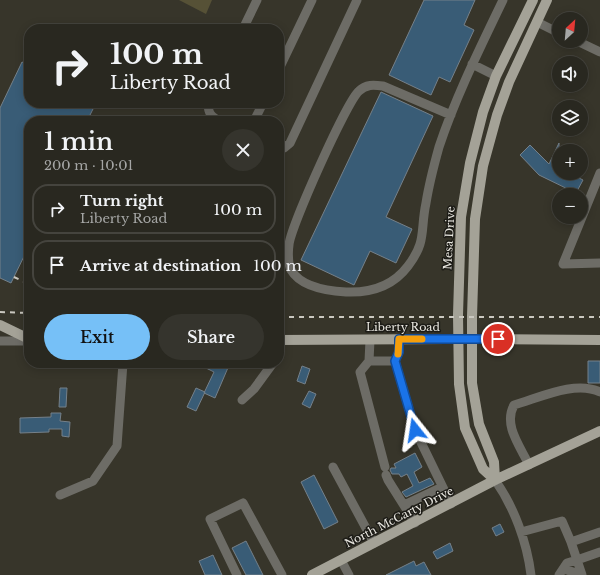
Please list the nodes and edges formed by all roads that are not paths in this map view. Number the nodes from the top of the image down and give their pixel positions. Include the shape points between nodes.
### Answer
1 (257, 0) edge
2 (312, 0) edge
3 (358, 0) edge
4 (503, 0) edge
5 (533, 0) edge
6 (547, 0) edge
7 (525, 17) junction
8 (537, 22) junction
9 (245, 24) edge
10 (552, 29) edge
11 (588, 46) edge
12 (600, 52) edge
13 (284, 59) edge
14 (472, 64) junction
15 (496, 76) junction
16 (509, 82) junction
17 (451, 115) junction
18 (284, 148) edge
19 (600, 173) edge
20 (600, 263) edge
21 (0, 325) edge
22 (24, 337) edge
23 (399, 339) junction
24 (24, 340) edge
25 (284, 340) edge
26 (370, 340) junction
27 (600, 340) edge
28 (0, 341) edge
29 (369, 361) junction
30 (395, 361) junction
31 (122, 368) edge
32 (269, 368) edge
33 (600, 392) edge
34 (242, 400) dead end
35 (600, 431) edge
36 (529, 464) junction
37 (333, 467) dead end
38 (495, 480) junction
39 (442, 487) junction
40 (60, 495) dead end
41 (451, 504) junction
42 (404, 505) junction
43 (415, 523) junction
44 (521, 532) junction
45 (600, 532) edge
46 (571, 542) junction
47 (374, 543) junction
48 (600, 552) edge
49 (341, 560) junction
50 (577, 560) junction
51 (561, 572) edge
52 (236, 575) edge
53 (282, 575) edge
54 (312, 575) edge
55 (349, 575) edge
56 (531, 575) edge
57 (582, 575) edge

1 - 9 street
2 - 13 street
3 - 18 street via 290,143
4 - 14 street
5 - 7 main road, Mesa Drive
6 - 8 main road, Mesa Drive
7 - 8 main road
7 - 15 main road, Mesa Drive
8 - 10 street
8 - 16 main road, Mesa Drive
11 - 12 street
14 - 15 street
14 - 17 street
15 - 16 main road
15 - 38 main road, Mesa Drive via 483,112 470,163 461,217 458,347 458,384 465,428 483,469
16 - 38 main road, Mesa Drive via 483,166 474,226 472,383 479,424 494,462
17 - 17 street via 439,148 425,203 421,245 400,276 384,286 355,292 328,290 307,284 299,278 291,269 289,244 296,220 340,123 357,92 368,86 383,86
19 - 20 street via 563,264
21 - 22 main road
23 - 26 main road, Liberty Road
23 - 27 main road, Liberty Road, bridge
23 - 30 street via 399,352
24 - 28 street
25 - 26 main road, Liberty Road
26 - 29 street
29 - 30 street
29 - 42 street via 360,372 388,480
30 - 39 street via 415,430
31 - 40 street via 117,446 93,481
32 - 34 street
33 - 36 street via 592,388 569,389 514,405 509,420
35 - 36 main road, North McCarty Drive
36 - 38 main road, North McCarty Drive
37 - 47 street
38 - 41 main road, North McCarty Drive
38 - 44 street, Mesa Drive via 506,496
39 - 41 street
39 - 42 street
41 - 43 main road, North McCarty Drive
42 - 43 street
43 - 47 main road, North McCarty Drive
44 - 46 street via 562,521
44 - 56 street, Mesa Drive
45 - 46 street
46 - 50 street
47 - 49 main road, North McCarty Drive
48 - 50 street
49 - 54 main road, North McCarty Drive
49 - 55 street
50 - 51 street via 567,563
50 - 57 street
51 - 57 street
52 - 53 street via 210,519 243,503

